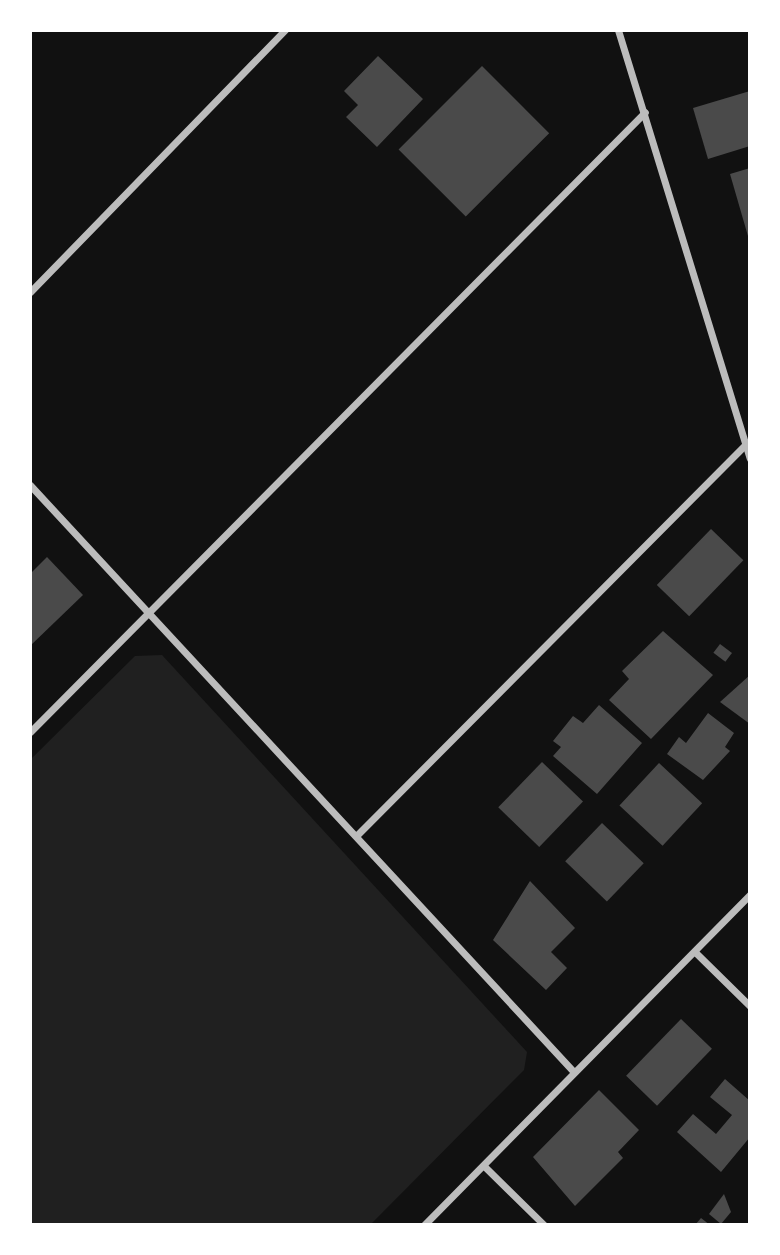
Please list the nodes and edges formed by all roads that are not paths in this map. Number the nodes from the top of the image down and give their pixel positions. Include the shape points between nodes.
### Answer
1 (285, 30) edge
2 (618, 30) edge
3 (645, 112) junction
4 (30, 292) edge
5 (746, 444) junction
6 (750, 458) edge
7 (30, 485) edge
8 (148, 617) junction
9 (30, 732) edge
10 (358, 834) junction
11 (750, 894) edge
12 (695, 952) junction
13 (750, 1006) edge
14 (574, 1072) junction
15 (484, 1166) junction
16 (424, 1225) edge
17 (544, 1225) edge

1 - 4 street
2 - 3 street
3 - 5 street
3 - 8 street
5 - 6 street
5 - 10 street
7 - 8 street
8 - 9 street
8 - 10 street
10 - 14 street
11 - 12 street
12 - 13 street
12 - 14 street
14 - 15 street
15 - 16 street
15 - 17 street

